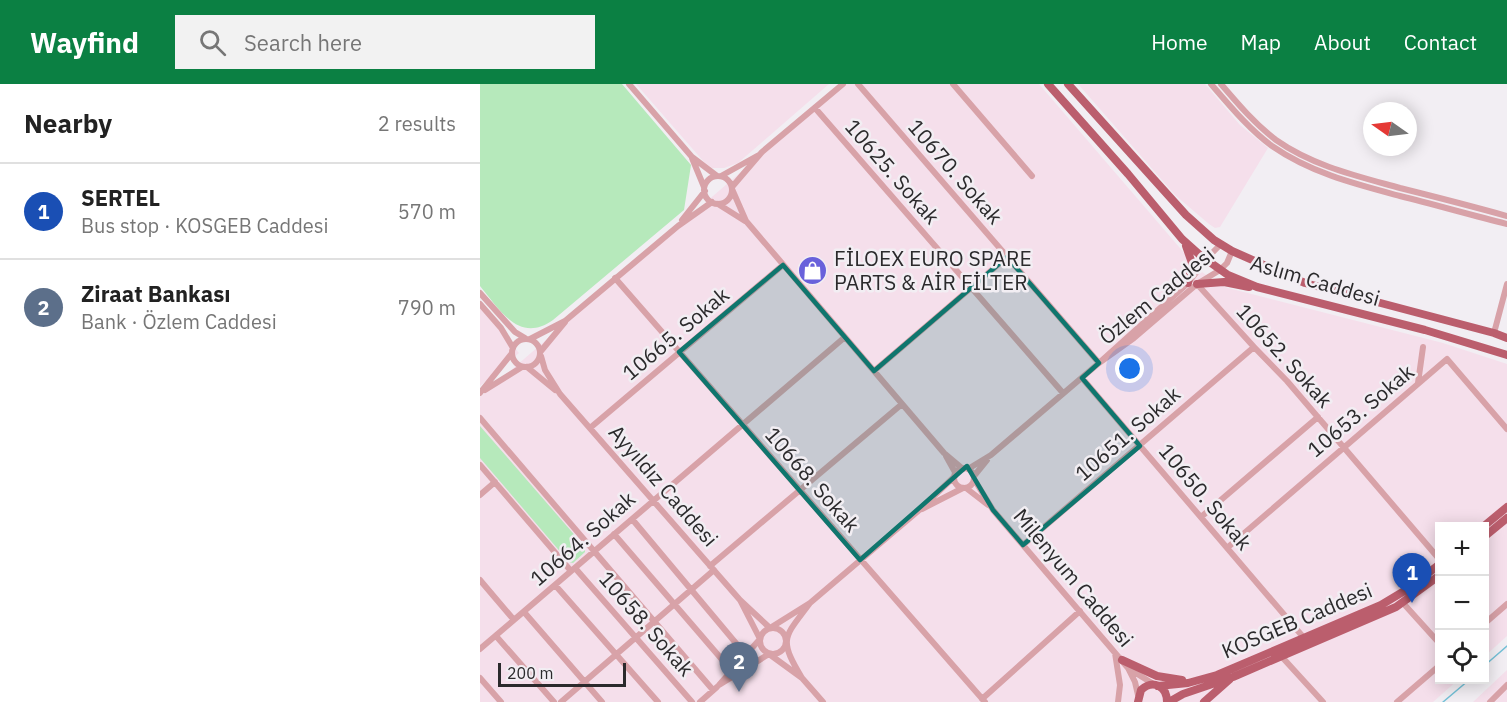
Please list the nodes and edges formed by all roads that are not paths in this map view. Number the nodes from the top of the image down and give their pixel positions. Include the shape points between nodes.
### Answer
1 (629, 84) edge
2 (843, 84) edge
3 (858, 84) edge
4 (953, 84) edge
5 (1048, 84) edge
6 (1068, 84) edge
7 (1211, 84) edge
8 (1221, 84) edge
9 (815, 108) junction
10 (762, 152) junction
11 (692, 157) junction
12 (719, 176) junction
13 (1032, 176) dead end
14 (732, 188) junction
15 (704, 190) junction
16 (715, 203) junction
17 (1507, 216) edge
18 (746, 222) junction
19 (1507, 224) edge
20 (678, 226) junction
21 (1182, 240) junction
22 (1221, 244) junction
23 (1232, 251) junction
24 (1007, 256) junction
25 (1206, 260) junction
26 (783, 265) junction
27 (1220, 270) junction
28 (615, 278) junction
29 (1188, 283) junction
30 (1197, 284) junction
31 (1507, 284) edge
32 (971, 287) junction
33 (1266, 289) junction
34 (480, 293) edge
35 (480, 304) edge
36 (566, 321) junction
37 (1494, 333) junction
38 (844, 337) junction
39 (528, 338) junction
40 (1507, 338) edge
41 (1254, 347) junction
42 (1423, 347) dead end
43 (512, 351) junction
44 (680, 352) junction
45 (541, 353) junction
46 (1507, 355) edge
47 (1099, 363) junction
48 (525, 367) junction
49 (874, 370) junction
50 (1082, 378) junction
51 (1418, 384) junction
52 (480, 393) edge
53 (1063, 393) junction
54 (560, 394) junction
55 (902, 404) junction
56 (1318, 417) junction
57 (480, 418) edge
58 (742, 424) junction
59 (590, 428) junction
60 (1507, 429) edge
61 (1140, 446) junction
62 (1343, 447) junction
63 (944, 453) junction
64 (991, 455) junction
65 (480, 465) edge
66 (966, 469) junction
67 (956, 475) junction
68 (974, 478) junction
69 (495, 482) junction
70 (964, 488) junction
71 (799, 490) junction
72 (480, 495) edge
73 (653, 501) junction
74 (1507, 507) edge
75 (993, 510) junction
76 (917, 512) junction
77 (1201, 517) junction
78 (1507, 518) edge
79 (632, 519) junction
80 (1489, 522) edge
81 (614, 534) junction
82 (1489, 534) edge
83 (1023, 544) junction
84 (1227, 548) junction
85 (594, 552) junction
86 (1435, 556) edge
87 (860, 560) junction
88 (1435, 566) edge
89 (712, 568) junction
90 (573, 570) junction
91 (1439, 576) edge
92 (480, 580) edge
93 (555, 585) junction
94 (692, 590) junction
95 (740, 600) junction
96 (810, 603) junction
97 (1403, 603) junction
98 (1507, 604) edge
99 (674, 605) junction
100 (1080, 611) junction
101 (524, 612) junction
102 (514, 620) junction
103 (1489, 620) edge
104 (655, 622) junction
105 (770, 628) junction
106 (496, 636) junction
107 (636, 638) junction
108 (1304, 638) junction
109 (1435, 638) edge
110 (760, 639) junction
111 (786, 641) junction
112 (480, 649) edge
113 (1115, 653) junction
114 (745, 654) junction
115 (769, 654) junction
116 (616, 655) junction
117 (1282, 657) junction
118 (1122, 660) junction
119 (1128, 668) junction
120 (1435, 668) edge
121 (731, 670) junction
122 (1233, 677) junction
123 (480, 678) edge
124 (802, 678) junction
125 (1199, 681) junction
126 (585, 682) junction
127 (719, 685) junction
128 (1157, 685) junction
129 (1507, 685) edge
130 (713, 690) junction
131 (1502, 691) junction
132 (1507, 697) edge
133 (1138, 699) edge
134 (984, 700) edge
135 (501, 702) edge
136 (554, 702) edge
137 (561, 702) edge
138 (602, 702) edge
139 (658, 702) edge
140 (692, 702) edge
141 (700, 702) edge
142 (823, 702) edge
143 (1118, 702) edge
144 (1168, 702) edge
145 (1204, 702) edge
146 (1323, 702) edge
147 (1397, 702) edge
148 (1490, 702) edge

1 - 11 street
2 - 9 street
3 - 24 street, 10670. Sokak
4 - 13 street
5 - 21 main road, Aslım Caddesi
6 - 22 main road, Aslım Caddesi via 1186,215
7 - 19 street via 1261,137 1313,169 1346,182
8 - 17 street via 1269,134 1319,164
9 - 10 street
9 - 32 street, 10625. Sokak
10 - 12 street
10 - 14 street
11 - 12 street
11 - 15 street
12 - 14 street via 729,180
12 - 15 street via 709,180
14 - 16 street via 727,201
14 - 18 street
15 - 16 street
15 - 20 street
16 - 18 street
16 - 20 street
18 - 26 street
20 - 28 street
21 - 25 main road, Aslım Caddesi
21 - 29 main road via 1192,263
22 - 23 main road, Aslım Caddesi
22 - 25 street, Özlem Caddesi
23 - 27 street, Özlem Caddesi
23 - 37 main road, Aslım Caddesi via 1305,283
24 - 32 street
24 - 47 street, 10670. Sokak
25 - 27 main road, Aslım Caddesi
25 - 29 street, Özlem Caddesi
26 - 38 street
26 - 44 street, 10665. Sokak
27 - 30 street, Özlem Caddesi
27 - 33 main road, Aslım Caddesi
28 - 36 street
28 - 44 street, 10668. Sokak
29 - 47 street, Özlem Caddesi
30 - 33 main road via 1224,282
30 - 41 street, 10652. Sokak
30 - 47 street, Özlem Caddesi
31 - 37 street
32 - 49 street
32 - 53 street, 10625. Sokak
33 - 46 main road, Aslım Caddesi
34 - 39 street via 515,332
35 - 43 street via 501,328
36 - 39 street
36 - 45 street
37 - 40 main road, Aslım Caddesi
38 - 49 street
38 - 58 street, 10664. Sokak
39 - 43 street via 518,341
39 - 45 street via 536,342
41 - 56 street, 10652. Sokak
41 - 61 street, 10651. Sokak
42 - 51 street
43 - 48 street via 515,362
43 - 52 street
44 - 58 street, 10668. Sokak
44 - 59 street, 10665. Sokak
45 - 48 street via 535,364
45 - 54 street, Ayyıldız Caddesi via 545,370
47 - 50 street, Özlem Caddesi
48 - 52 street
48 - 54 street, Ayyıldız Caddesi
49 - 55 street
50 - 53 street, Özlem Caddesi
50 - 61 street, 10650. Sokak
51 - 60 street, 10653. Sokak via 1447,359
51 - 62 street, 10653. Sokak
53 - 64 street, Özlem Caddesi
54 - 59 street, Ayyıldız Caddesi
55 - 63 street
55 - 71 street
56 - 62 street, 10652. Sokak
56 - 77 street
57 - 85 street
58 - 71 street, 10668. Sokak
58 - 73 street, 10664. Sokak
59 - 73 street, Ayyıldız Caddesi
61 - 77 street, 10650. Sokak
61 - 83 street, 10651. Sokak
62 - 84 street, 10653. Sokak
62 - 86 street, 10652. Sokak
63 - 66 street
63 - 67 street
64 - 66 street, Özlem Caddesi
64 - 68 street, Özlem Caddesi
65 - 69 street, 10658. Sokak
66 - 67 street
66 - 68 street
67 - 70 street via 956,482
67 - 76 street
68 - 70 street
68 - 75 street
69 - 72 street
69 - 90 street, 10658. Sokak
70 - 75 street
70 - 76 street
71 - 87 street, 10668. Sokak
71 - 89 street
73 - 79 street, 10664. Sokak
73 - 89 street, Ayyıldız Caddesi
74 - 80 main road
75 - 83 street, Milenyum Caddesi
76 - 87 street
77 - 84 street, 10650. Sokak
78 - 82 main road
79 - 81 street, 10664. Sokak
79 - 94 street
81 - 85 street, 10664. Sokak
81 - 99 street
83 - 100 street, Milenyum Caddesi
84 - 108 street, 10650. Sokak
85 - 90 street, 10664. Sokak
85 - 104 street
87 - 96 street
87 - 134 street, 10668. Sokak
88 - 108 main road, KOSGEB Caddesi via 1389,601
89 - 94 street
89 - 95 street, Ayyıldız Caddesi
90 - 93 street, 10664. Sokak
90 - 107 street, 10658. Sokak
91 - 97 main road, KOSGEB Caddesi
92 - 102 street
93 - 101 street, 10664. Sokak
93 - 116 street
94 - 99 street
94 - 114 street
95 - 105 street, Ayyıldız Caddesi
95 - 110 street, Ayyıldız Caddesi
96 - 105 street
96 - 111 street
97 - 109 street
97 - 117 main road, KOSGEB Caddesi
98 - 103 street
99 - 104 street
99 - 121 street
100 - 113 street, Milenyum Caddesi
100 - 134 street
101 - 102 street, 10664. Sokak
101 - 126 street
102 - 106 street, 10664. Sokak
104 - 107 street
104 - 130 street
105 - 110 street
105 - 111 street via 781,631
106 - 112 street, 10664. Sokak
106 - 136 street
107 - 116 street
107 - 140 street, 10658. Sokak
108 - 125 main road, KOSGEB Caddesi
110 - 114 street
110 - 115 street
111 - 115 street via 780,651
111 - 124 street via 787,652
113 - 118 street, Milenyum Caddesi
113 - 143 street via 1120,685
114 - 121 street
115 - 124 street
115 - 127 street
116 - 126 street
116 - 139 street
117 - 122 main road, KOSGEB Caddesi
117 - 146 street
118 - 119 street, Milenyum Caddesi
118 - 125 main road via 1156,676
119 - 128 street, Milenyum Caddesi
119 - 133 street, Milenyum Caddesi
120 - 147 street
121 - 127 street
122 - 144 main road, KOSGEB Caddesi
122 - 145 main road, KOSGEB Caddesi
123 - 135 street
124 - 142 street
125 - 128 main road, KOSGEB Caddesi
126 - 137 street
126 - 138 street
127 - 130 street
128 - 133 main road via 1145,687
128 - 144 main road via 1166,693
129 - 131 street
130 - 141 street
131 - 132 street
131 - 148 street

